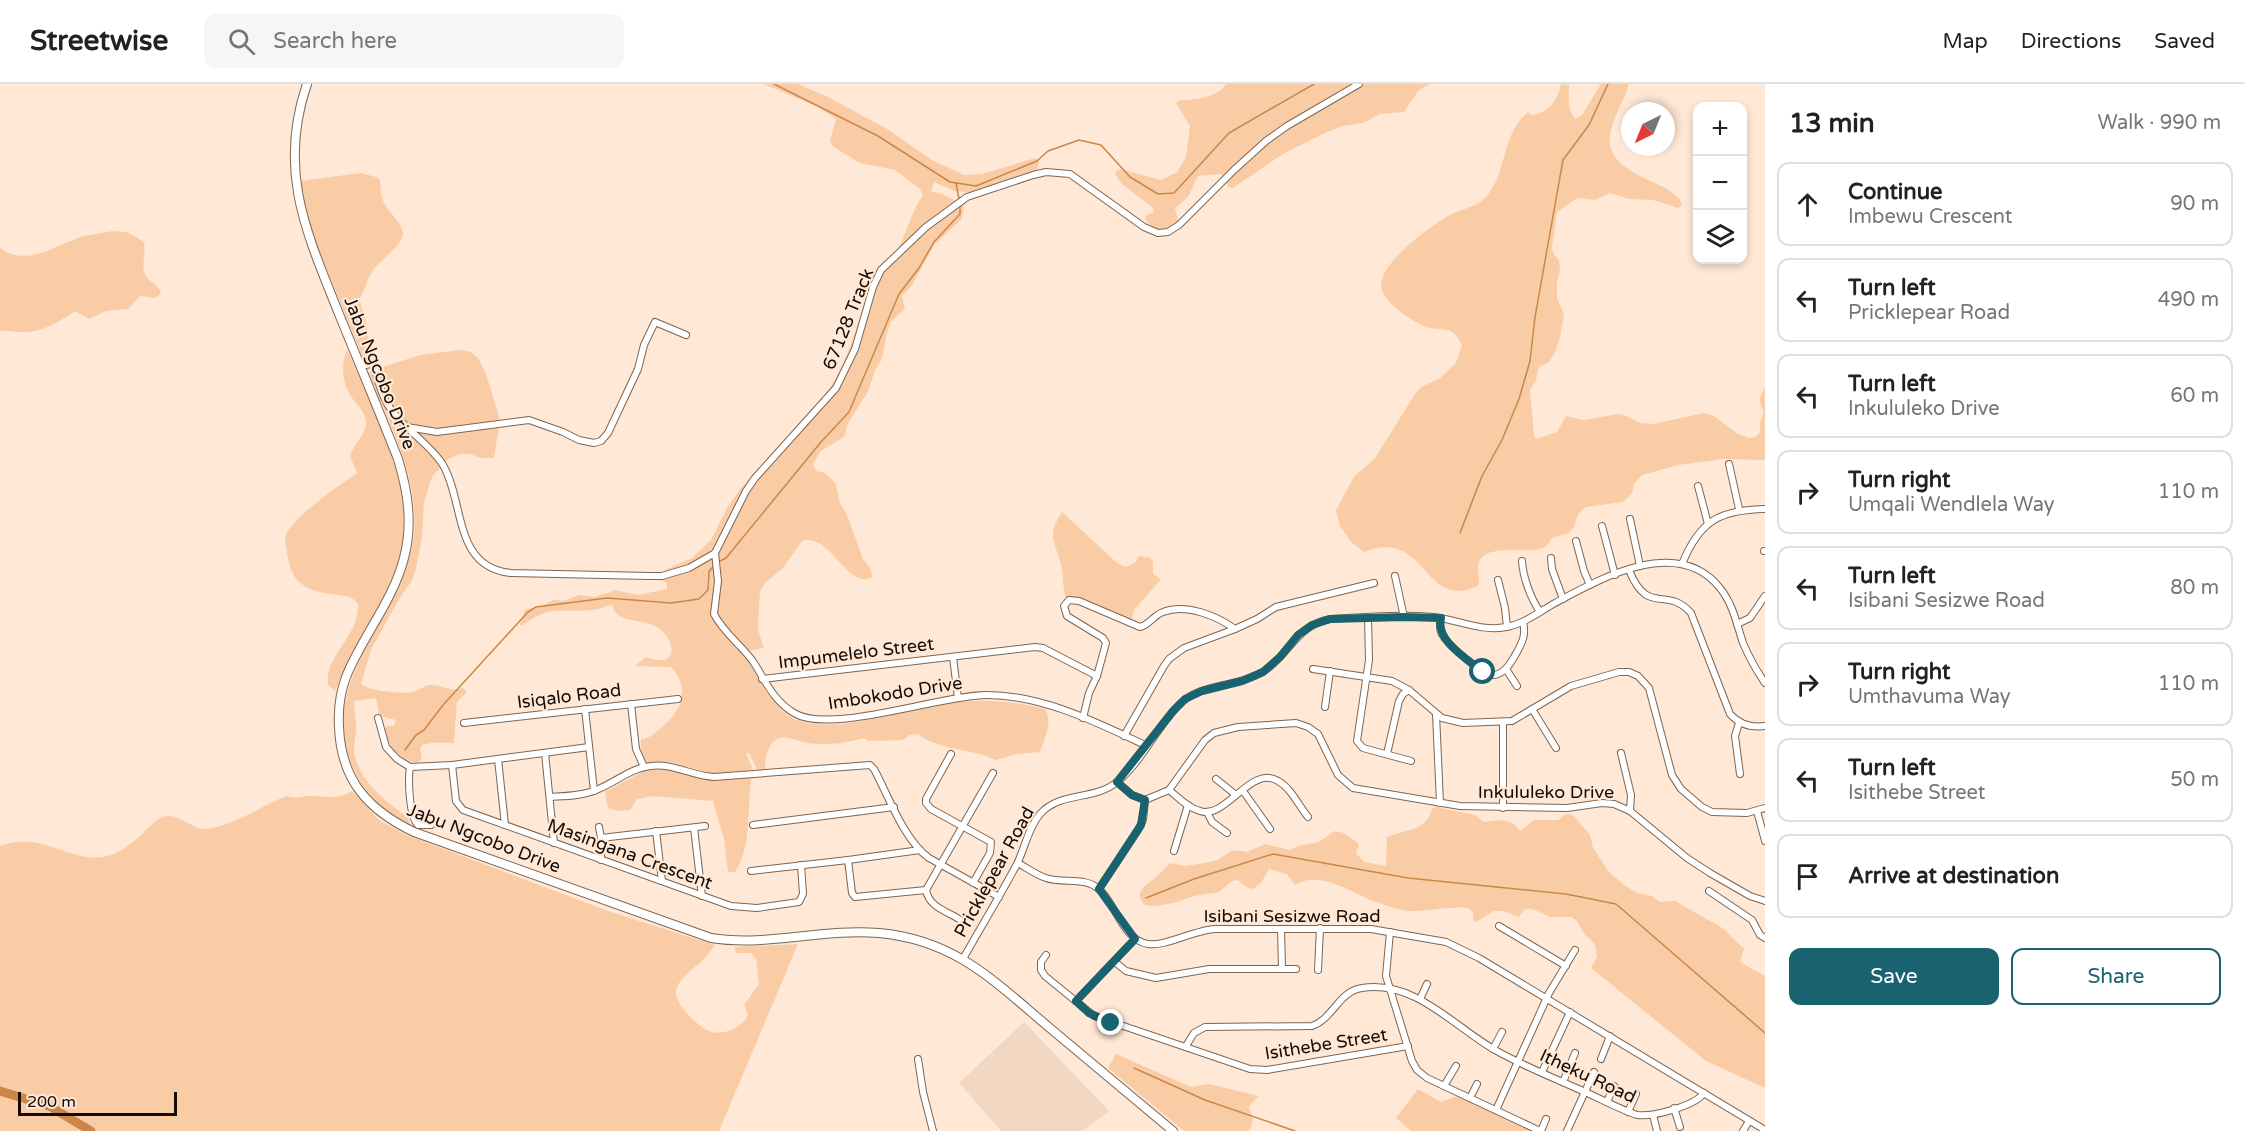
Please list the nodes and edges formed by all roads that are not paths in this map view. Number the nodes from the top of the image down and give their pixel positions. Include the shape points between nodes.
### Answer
1 (307, 84) edge
2 (1359, 84) edge
3 (686, 336) dead end
4 (360, 366) junction
5 (406, 427) junction
6 (1730, 464) dead end
7 (1698, 486) dead end
8 (1739, 509) junction
9 (1765, 509) edge
10 (1630, 519) dead end
11 (1708, 524) junction
12 (1602, 526) dead end
13 (1576, 541) dead end
14 (715, 554) junction
15 (1551, 558) dead end
16 (1522, 561) dead end
17 (1682, 564) junction
18 (1641, 566) junction
19 (1629, 570) junction
20 (1615, 575) junction
21 (1395, 576) dead end
22 (1498, 580) dead end
23 (1374, 583) dead end
24 (1590, 585) junction
25 (1765, 596) edge
26 (1563, 598) junction
27 (1540, 612) junction
28 (1368, 617) junction
29 (1404, 617) junction
30 (1441, 618) junction
31 (1523, 622) junction
32 (1737, 624) junction
33 (1507, 627) junction
34 (1235, 630) junction
35 (953, 657) junction
36 (1313, 669) dead end
37 (1506, 669) junction
38 (1330, 671) junction
39 (1097, 676) junction
40 (1367, 676) junction
41 (762, 679) junction
42 (1765, 683) edge
43 (1517, 686) dead end
44 (1409, 690) junction
45 (958, 698) junction
46 (678, 699) dead end
47 (631, 704) junction
48 (1325, 708) dead end
49 (1532, 709) junction
50 (585, 710) junction
51 (1436, 714) junction
52 (378, 718) dead end
53 (1083, 718) junction
54 (1503, 722) junction
55 (464, 723) dead end
56 (1739, 723) junction
57 (1765, 726) edge
58 (1125, 735) junction
59 (1147, 746) junction
60 (589, 747) junction
61 (1556, 748) dead end
62 (545, 753) junction
63 (1622, 753) dead end
64 (951, 754) dead end
65 (1387, 754) junction
66 (498, 759) junction
67 (1411, 761) dead end
68 (452, 765) junction
69 (410, 767) junction
70 (644, 767) junction
71 (993, 773) dead end
72 (1740, 774) dead end
73 (1216, 779) dead end
74 (1117, 782) junction
75 (1169, 790) junction
76 (594, 791) junction
77 (1239, 793) junction
78 (550, 797) junction
79 (1145, 800) junction
80 (1440, 803) junction
81 (1188, 805) junction
82 (894, 807) junction
83 (1765, 807) edge
84 (1503, 808) junction
85 (1630, 811) junction
86 (1757, 811) junction
87 (1207, 812) junction
88 (1308, 817) dead end
89 (431, 825) dead end
90 (505, 825) junction
91 (753, 825) dead end
92 (705, 826) dead end
93 (963, 826) junction
94 (599, 827) dead end
95 (694, 828) junction
96 (1270, 829) dead end
97 (656, 831) junction
98 (1227, 833) dead end
99 (601, 838) junction
100 (1765, 841) edge
101 (554, 843) junction
102 (920, 850) junction
103 (1174, 851) dead end
104 (601, 860) junction
105 (848, 860) junction
106 (1018, 863) junction
107 (801, 865) junction
108 (941, 865) junction
109 (751, 871) dead end
110 (662, 882) junction
111 (974, 883) junction
112 (1099, 889) junction
113 (926, 890) junction
114 (1709, 891) dead end
115 (702, 896) junction
116 (999, 897) junction
117 (1765, 901) edge
118 (959, 918) dead end
119 (1499, 927) dead end
120 (1281, 928) junction
121 (1320, 928) junction
122 (1390, 932) junction
123 (1765, 938) edge
124 (1135, 939) junction
125 (1575, 950) dead end
126 (1046, 955) dead end
127 (963, 959) junction
128 (1114, 962) junction
129 (1566, 966) junction
130 (1282, 969) junction
131 (1296, 969) dead end
132 (1318, 970) dead end
133 (1427, 984) dead end
134 (1390, 988) junction
135 (1420, 999) junction
136 (1548, 999) junction
137 (1076, 1001) junction
138 (1570, 1012) junction
139 (1502, 1032) dead end
140 (1610, 1036) junction
141 (1186, 1046) junction
142 (1408, 1046) junction
143 (1493, 1048) junction
144 (1575, 1053) dead end
145 (918, 1059) dead end
146 (1601, 1059) dead end
147 (1518, 1061) junction
148 (1456, 1066) dead end
149 (1542, 1072) junction
150 (1594, 1072) dead end
151 (1563, 1082) junction
152 (1477, 1084) dead end
153 (1444, 1086) junction
154 (1614, 1086) dead end
155 (1585, 1092) junction
156 (1704, 1093) junction
157 (1636, 1094) dead end
158 (1470, 1098) junction
159 (1607, 1102) junction
160 (1674, 1108) junction
161 (1496, 1110) junction
162 (1628, 1112) junction
163 (1653, 1115) junction
164 (1546, 1119) dead end
165 (1749, 1121) junction
166 (1680, 1127) dead end
167 (1765, 1130) edge
168 (933, 1131) edge
169 (1173, 1131) edge
170 (1540, 1131) edge
171 (1567, 1131) edge
172 (1657, 1131) edge
173 (1743, 1131) edge

1 - 4 main road, Jabu Ngcobo Drive via 295,134 297,198 305,230
2 - 14 street, 67128 Track via 1266,141 1168,232 1151,231 1083,182 1058,172 993,188 968,197 946,212 881,270 855,349 836,388 755,477
3 - 5 street via 655,322 636,375 601,441 588,443 529,420 437,432
4 - 5 street via 374,366 385,401
4 - 127 main road, Jabu Ngcobo Drive via 398,459 410,517 399,573 350,668 339,704 339,739 344,760 355,786 369,802 386,817 424,836 711,938 755,942 881,933 916,940
5 - 14 street via 442,463 473,553 486,565 504,572 662,576
6 - 8 street
7 - 11 street
8 - 9 street
8 - 11 street
10 - 18 street
11 - 17 street via 1694,539
12 - 20 street
13 - 24 street
14 - 41 street, Imbokodo Drive via 718,581 714,614 753,661
15 - 26 street
16 - 27 street via 1530,593
17 - 18 street, Pricklepear Road
17 - 32 street, Pricklepear Road via 1703,573 1720,589
18 - 19 street, Pricklepear Road
19 - 20 street, Pricklepear Road
19 - 56 street via 1643,594 1682,604 1691,613 1728,711
20 - 24 street, Pricklepear Road
21 - 29 street
22 - 33 street
23 - 34 street via 1276,607
24 - 26 street, Pricklepear Road
25 - 32 street via 1750,618
26 - 27 street, Pricklepear Road
27 - 31 street, Pricklepear Road
28 - 29 street, Pricklepear Road
28 - 40 street
28 - 59 street, Pricklepear Road via 1330,619 1312,625 1263,672 1185,699
29 - 30 street, Pricklepear Road
30 - 33 street, Pricklepear Road via 1482,628
30 - 37 street via 1443,635 1483,672 1495,675
31 - 33 street, Pricklepear Road
31 - 37 street via 1524,638
32 - 42 street, Pricklepear Road
34 - 39 street via 1225,622 1184,609 1163,612 1140,627 1071,600 1064,606 1067,616 1105,640
34 - 58 street via 1184,648 1169,659
35 - 39 street, Impumelelo Street via 1039,647
35 - 41 street, Impumelelo Street
35 - 45 street, Impumelelo Street
36 - 38 street
37 - 43 street
38 - 40 street
38 - 48 street
39 - 53 street
40 - 44 street via 1392,681
40 - 65 street via 1357,741 1364,748
41 - 45 street, Imbokodo Drive via 784,706 811,720 866,715
44 - 51 street
44 - 65 street via 1399,701
45 - 53 street, Imbokodo Drive via 1012,697
46 - 47 street, Isiqalo Road
47 - 50 street, Isiqalo Road
47 - 70 street via 636,749
49 - 54 street via 1516,720
49 - 61 street
49 - 86 street via 1581,682 1619,672 1633,673 1649,687 1672,775 1681,789 1712,812
50 - 55 street, Isiqalo Road
50 - 60 street
51 - 54 street via 1454,722
51 - 80 street
52 - 69 street via 386,747
53 - 58 street, Imbokodo Drive
54 - 84 street
56 - 57 street
56 - 72 street via 1736,736
58 - 59 street, Imbokodo Drive
59 - 74 street, Pricklepear Road
60 - 62 street
60 - 76 street
62 - 66 street
62 - 78 street
63 - 85 street via 1631,795
64 - 93 street via 926,803
65 - 67 street
66 - 68 street
66 - 90 street
68 - 69 street
68 - 90 street, Masingana Crescent via 460,808
69 - 89 street via 414,820 420,825
70 - 76 street
70 - 82 street via 665,765 714,777 867,765 874,769
71 - 93 street
73 - 77 street
74 - 79 street
74 - 106 street, Pricklepear Road via 1090,794 1058,800 1044,809
75 - 79 street
75 - 80 street, Inkululeko Drive via 1214,733 1238,726 1296,723 1318,734 1338,775 1353,788
75 - 81 street
76 - 78 street
77 - 87 street
77 - 88 street via 1263,778 1276,779
77 - 96 street
78 - 101 street
79 - 112 street via 1141,825
80 - 84 street, Inkululeko Drive
81 - 87 street
81 - 103 street
82 - 91 street
82 - 102 street
83 - 86 street
84 - 85 street, Inkululeko Drive via 1567,808 1608,803
85 - 117 street, Inkululeko Drive via 1687,858
86 - 100 street
87 - 98 street via 1212,822
90 - 101 street, Masingana Crescent
92 - 95 street
93 - 108 street
93 - 111 street via 989,841 992,847
94 - 99 street
95 - 97 street
95 - 115 street
97 - 99 street
97 - 110 street
99 - 104 street
101 - 104 street, Masingana Crescent
102 - 105 street
102 - 108 street
104 - 110 street, Masingana Crescent
105 - 107 street
105 - 113 street via 855,897
106 - 112 street via 1047,878 1084,882
106 - 116 street, Pricklepear Road
107 - 109 street
107 - 115 street, Masingana Crescent via 803,894 795,904 750,908
108 - 111 street
108 - 113 street
110 - 115 street, Masingana Crescent
111 - 116 street
112 - 124 street
113 - 118 street via 932,903
114 - 123 street via 1752,920
116 - 127 street, Pricklepear Road
119 - 129 street
120 - 121 street, Isibani Sesizwe Road
120 - 124 street, Isibani Sesizwe Road via 1205,929 1154,945
120 - 130 street
121 - 122 street, Isibani Sesizwe Road
121 - 132 street
122 - 134 street via 1386,972
122 - 136 street, Isibani Sesizwe Road via 1458,946
124 - 128 street
125 - 129 street
126 - 137 street, Isithebe Street via 1041,962 1043,974
127 - 169 main road, Jabu Ngcobo Drive
128 - 130 street via 1126,971 1156,978 1209,969
128 - 137 street
129 - 136 street
130 - 131 street
133 - 135 street
134 - 135 street, Itheku Road
134 - 141 street, Itheku Road via 1354,990 1312,1026 1205,1028 1194,1033
134 - 142 street
135 - 143 street, Itheku Road
136 - 138 street, Isibani Sesizwe Road
136 - 147 street
137 - 141 street, Isithebe Street via 1100,1019
138 - 140 street, Isibani Sesizwe Road
138 - 149 street
139 - 143 street
140 - 146 street
140 - 156 street, Isibani Sesizwe Road
141 - 142 street, Isithebe Street via 1262,1071
142 - 153 street via 1420,1073
143 - 147 street, Itheku Road
144 - 151 street
145 - 168 street
147 - 149 street, Itheku Road
147 - 161 street
148 - 153 street
149 - 151 street, Itheku Road
150 - 155 street
151 - 155 street, Itheku Road
152 - 158 street
153 - 158 street
154 - 159 street
155 - 159 street, Itheku Road
155 - 171 street
156 - 160 street, Itheku Road via 1697,1101
156 - 165 street, Isibani Sesizwe Road
157 - 162 street
158 - 161 street
159 - 162 street, Itheku Road
160 - 163 street, Itheku Road
160 - 166 street
161 - 170 street
162 - 163 street, Itheku Road
163 - 172 street
164 - 170 street
165 - 167 street, Isibani Sesizwe Road
165 - 173 street

